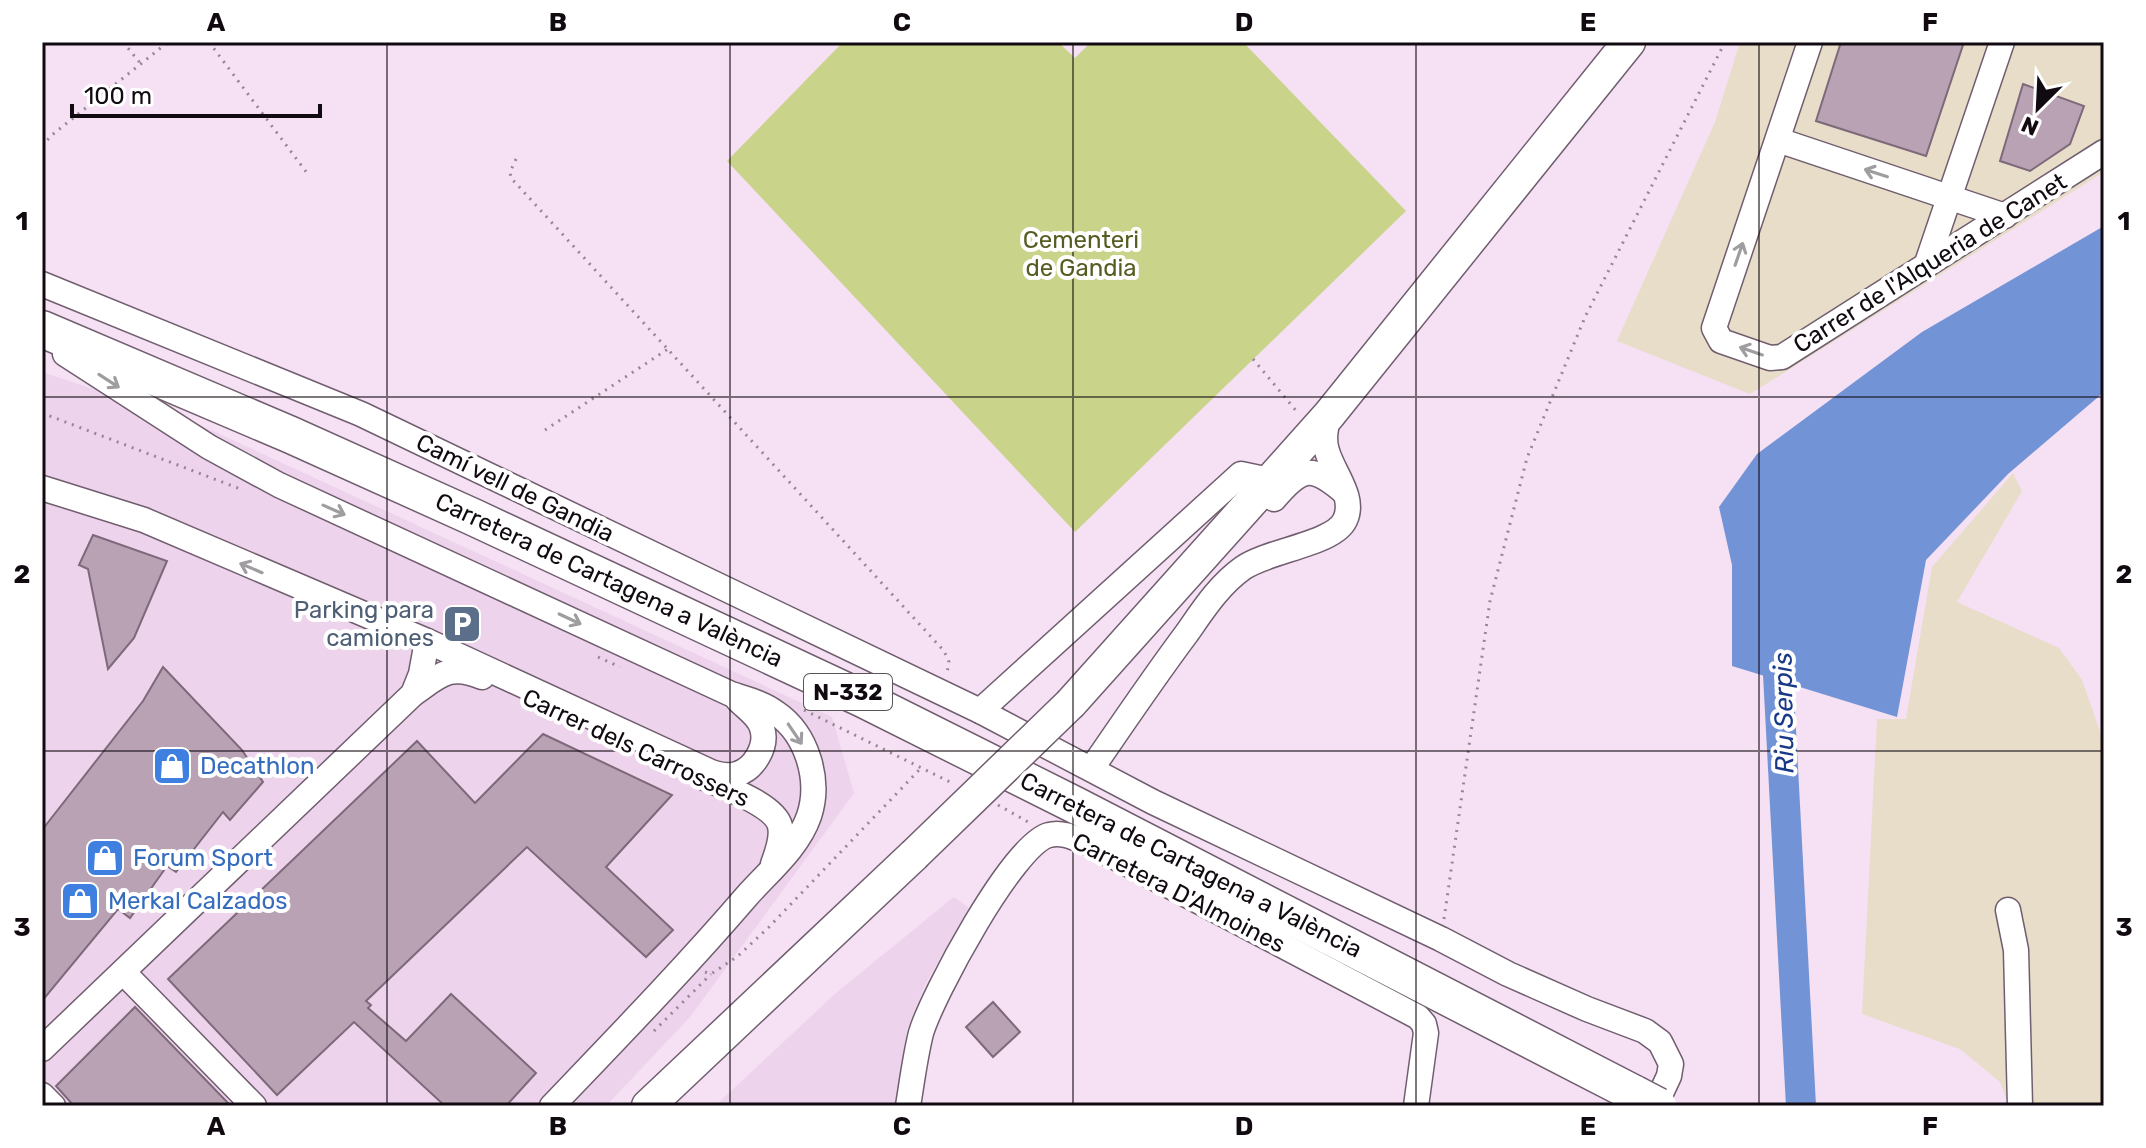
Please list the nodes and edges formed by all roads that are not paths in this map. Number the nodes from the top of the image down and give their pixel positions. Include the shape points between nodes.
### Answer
1 (1629, 42) edge
2 (1810, 42) edge
3 (2002, 42) edge
4 (1778, 140) junction
5 (2104, 152) edge
6 (1951, 197) junction
7 (2005, 216) junction
8 (1926, 266) junction
9 (42, 284) edge
10 (42, 329) edge
11 (42, 341) edge
12 (1321, 423) junction
13 (1270, 480) junction
14 (42, 488) edge
15 (1346, 493) junction
16 (1234, 523) junction
17 (427, 641) junction
18 (413, 694) junction
19 (731, 694) junction
20 (980, 711) junction
21 (1092, 768) junction
22 (771, 869) junction
23 (2008, 910) dead end
24 (123, 972) junction
25 (42, 1049) edge
26 (42, 1095) edge
27 (1649, 1102) edge
28 (53, 1106) edge
29 (254, 1106) edge
30 (552, 1106) edge
31 (648, 1106) edge
32 (908, 1106) edge
33 (1416, 1106) edge
34 (2020, 1106) edge

1 - 12 main road
2 - 4 street
3 - 6 street
6 -> 4 street
8 -> 4 street, Carrer de l'Alqueria de Canet via 1782,357 1770,358 1721,341 1714,328
5 - 7 street, Carrer de l'Alqueria de Canet
6 - 7 street
6 - 8 street
7 - 8 street, Carrer de l'Alqueria de Canet
9 - 20 street, Camí vell de Gandia via 361,414
10 - 27 highway, Carretera de Cartagena a València / N-332 via 459,510 863,699
11 -> 19 street via 279,485
12 - 13 main road
12 - 15 street
13 - 16 main road
13 - 20 street via 1241,474
17 -> 14 street, Carrer dels Carrossers via 144,520
15 - 16 street via 1310,471 1292,479 1256,515
15 - 21 street via 1347,516 1331,535 1254,562 1217,593
16 - 31 main road, bridge via 1071,703
17 - 18 street
17 - 19 street, Carrer dels Carrossers via 723,775 749,768 763,736 758,719
18 - 22 street, Carrer dels Carrossers via 460,669 720,785 777,817 781,829
18 - 24 street
19 -> 22 street via 765,706 786,721 809,763 809,816 795,843
20 - 21 street, Camí vell de Gandia
21 - 27 street, Camí vell de Gandia via 1508,974 1645,1031 1660,1042 1671,1064 1669,1076
22 - 30 street, Carrer dels Carrossers
23 - 34 street via 2016,950
24 - 25 street
24 - 29 street
26 - 28 street
32 - 33 street, Carretera D'Almoines via 921,1032 939,988 1024,853 1051,834 1090,844 1418,1017 1426,1033

